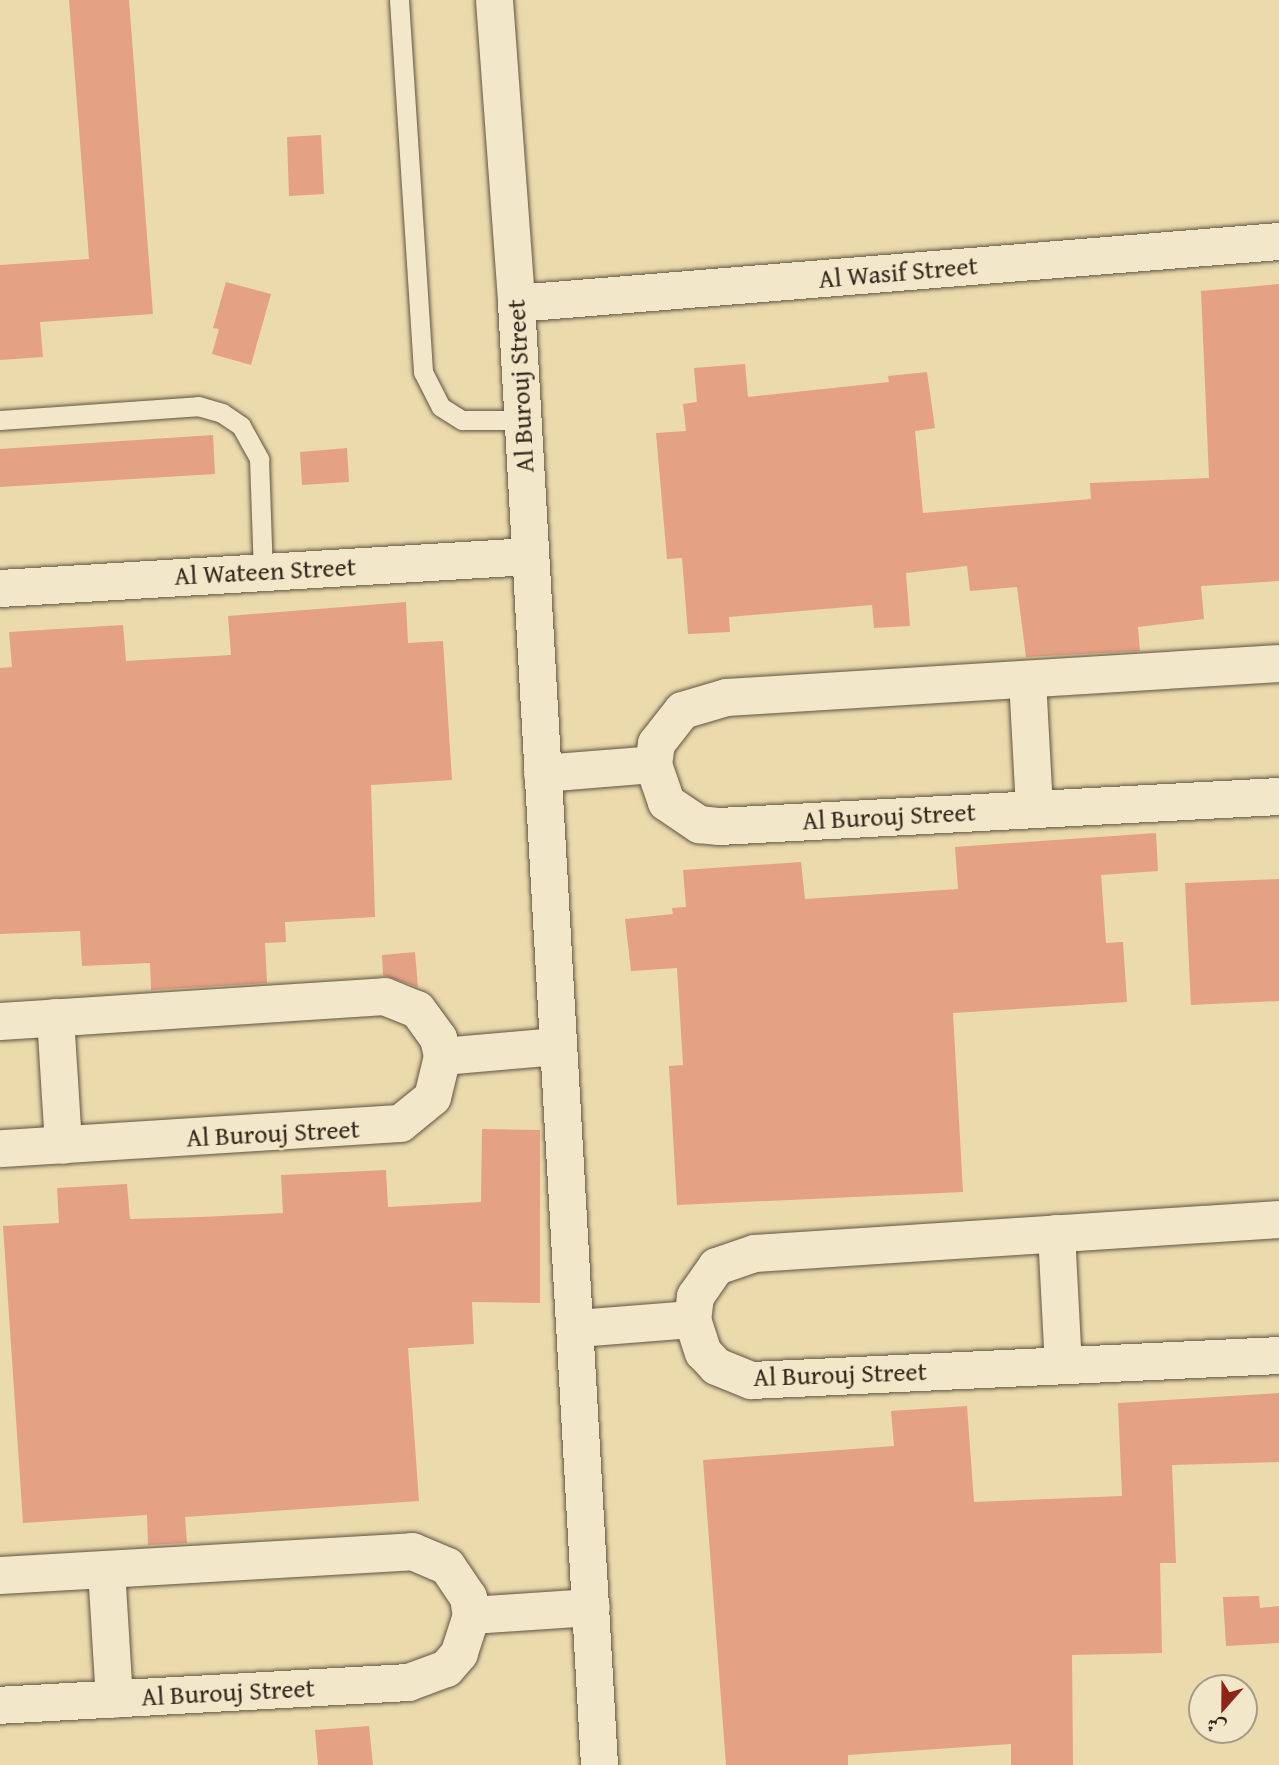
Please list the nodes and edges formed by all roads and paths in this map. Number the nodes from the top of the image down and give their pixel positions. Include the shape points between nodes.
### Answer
1 (399, 0) edge
2 (494, 0) edge
3 (1279, 241) edge
4 (516, 303) junction
5 (0, 421) edge
6 (522, 421) junction
7 (530, 556) junction
8 (263, 571) junction
9 (0, 588) edge
10 (1279, 663) edge
11 (1027, 679) junction
12 (653, 764) junction
13 (542, 773) junction
14 (1279, 796) edge
15 (1034, 809) junction
16 (55, 1017) junction
17 (0, 1021) edge
18 (557, 1046) junction
19 (442, 1056) junction
20 (63, 1145) junction
21 (0, 1148) edge
22 (1279, 1219) edge
23 (1056, 1233) junction
24 (692, 1319) junction
25 (577, 1328) junction
26 (1279, 1355) edge
27 (1063, 1365) junction
28 (106, 1569) junction
29 (0, 1575) edge
30 (591, 1607) junction
31 (471, 1615) junction
32 (114, 1699) junction
33 (0, 1706) edge
34 (598, 1765) edge

1 - 6 lane via 423,372 441,407 462,420
2 - 4 street, Al Burouj Street
3 - 4 street, Al Wasif Street
4 - 6 street, Al Burouj Street
5 - 8 lane via 198,406 222,413 241,426 259,459
6 - 7 street, Al Burouj Street
7 - 8 street, Al Wateen Street
7 - 13 street, Al Burouj Street
8 - 9 street, Al Wateen Street
10 - 11 street
11 - 12 street via 702,702 682,710 666,724 656,743
11 - 15 street
12 - 13 street
12 - 15 street, Al Burouj Street via 666,802 699,824
13 - 18 street, Al Burouj Street
14 - 15 street, Al Burouj Street
16 - 17 street
16 - 19 street via 384,996 417,1009 438,1038
16 - 20 street
18 - 19 street
18 - 25 street, Al Burouj Street
19 - 20 street, Al Burouj Street via 432,1097 400,1123
20 - 21 street, Al Burouj Street
22 - 23 street
23 - 24 street via 733,1257 703,1281
23 - 27 street
24 - 25 street
24 - 27 street, Al Burouj Street via 698,1343 716,1366 751,1380
25 - 30 street, Al Burouj Street
26 - 27 street, Al Burouj Street
28 - 29 street
28 - 31 street via 412,1551 447,1566 468,1597
28 - 32 street, Al Burouj Street
30 - 31 street
30 - 34 street, Al Burouj Street
31 - 32 street, Al Burouj Street via 459,1653 428,1678
32 - 33 street, Al Burouj Street

